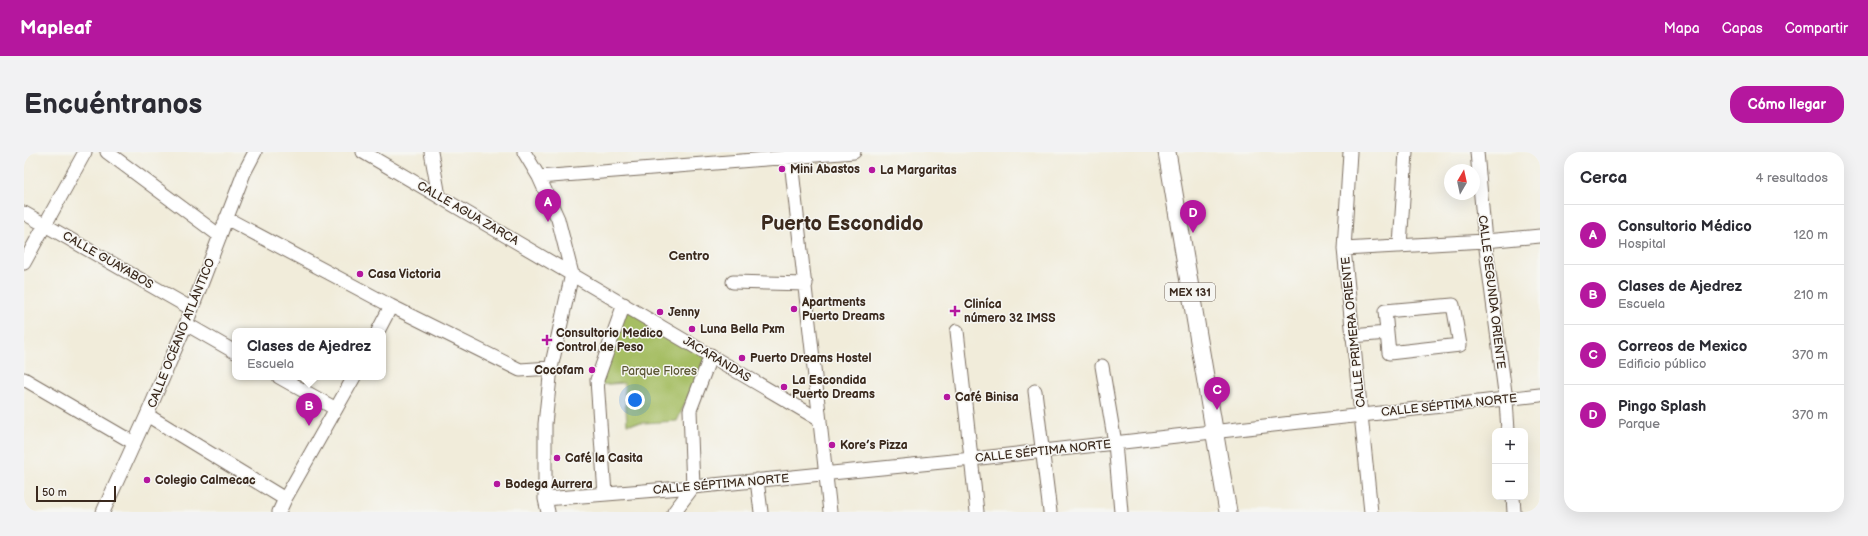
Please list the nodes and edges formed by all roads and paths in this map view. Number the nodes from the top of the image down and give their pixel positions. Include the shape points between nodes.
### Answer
1 (85, 152) edge
2 (107, 152) edge
3 (255, 152) edge
4 (363, 152) edge
5 (431, 152) edge
6 (524, 152) edge
7 (854, 152) edge
8 (1167, 152) edge
9 (1350, 152) edge
10 (1406, 152) edge
11 (1477, 152) edge
12 (790, 155) edge
13 (539, 177) junction
14 (439, 196) junction
15 (24, 213) edge
16 (226, 218) junction
17 (45, 224) junction
18 (220, 236) junction
19 (1540, 236) edge
20 (1485, 241) junction
21 (1400, 246) junction
22 (1344, 249) junction
23 (24, 263) edge
24 (572, 274) junction
25 (733, 282) dead end
26 (806, 284) junction
27 (624, 304) junction
28 (392, 306) junction
29 (192, 309) junction
30 (186, 324) junction
31 (380, 328) edge
32 (957, 331) dead end
33 (1387, 333) junction
34 (1352, 336) junction
35 (232, 350) edge
36 (711, 355) junction
37 (1102, 366) dead end
38 (552, 368) junction
39 (24, 379) edge
40 (284, 380) edge
41 (352, 380) edge
42 (1035, 391) dead end
43 (1540, 395) edge
44 (1506, 400) junction
45 (336, 409) junction
46 (147, 415) junction
47 (1361, 415) junction
48 (820, 420) junction
49 (1508, 428) edge
50 (1214, 432) junction
51 (134, 443) junction
52 (1115, 443) junction
53 (1043, 450) junction
54 (972, 459) junction
55 (826, 474) junction
56 (757, 480) junction
57 (693, 487) junction
58 (605, 494) junction
59 (285, 498) junction
60 (1513, 500) edge
61 (546, 506) edge
62 (103, 512) edge
63 (280, 512) edge
64 (674, 512) edge
65 (761, 512) edge
66 (830, 512) edge
67 (977, 512) edge
68 (1050, 512) edge
69 (1121, 512) edge
70 (1228, 512) edge
71 (1371, 512) edge
72 (1514, 512) edge

1 - 17 street
2 - 18 street
3 - 16 street, CALLE OCÉANO ATLÁNTICO
4 - 14 street, CALLE AGUA ZARCA
5 - 14 street
6 - 13 street
7 - 12 street
8 - 50 main road, MEX 131
9 - 22 street, CALLE PRIMERA ORIENTE
10 - 21 street
11 - 20 street, CALLE SEGUNDA ORIENTE
12 - 13 street
12 - 26 street
13 - 24 street via 558,219
14 - 24 street, CALLE AGUA ZARCA
15 - 17 street, CALLE GUAYABOS
16 - 18 street, CALLE OCÉANO ATLÁNTICO
16 - 28 street
17 - 23 street
17 - 29 street, CALLE GUAYABOS
18 - 29 street, CALLE OCÉANO ATLÁNTICO
19 - 20 street
20 - 21 street
20 - 44 street, CALLE SEGUNDA ORIENTE
21 - 22 street
22 - 34 street, CALLE PRIMERA ORIENTE
24 - 27 street, JACARANDAS
24 - 38 street
25 - 26 street
26 - 48 street
27 - 36 street, JACARANDAS
27 - 58 street via 597,380
28 - 31 street
28 - 38 street via 520,370
29 - 30 street, CALLE OCÉANO ATLÁNTICO
30 - 35 street
30 - 46 street, CALLE OCÉANO ATLÁNTICO
32 - 54 street
33 - 33 street via 1385,311 1453,305 1460,345 1389,353
33 - 34 street
34 - 47 street, CALLE PRIMERA ORIENTE
36 - 48 street, JACARANDAS
36 - 57 street via 690,410
37 - 52 street
38 - 61 street via 545,424
39 - 51 street
40 - 45 street
41 - 45 street
42 - 53 street
43 - 44 street, CALLE SÉPTIMA NORTE
44 - 47 street, CALLE SÉPTIMA NORTE
44 - 49 street, CALLE SEGUNDA ORIENTE
45 - 59 street
46 - 51 street, CALLE OCÉANO ATLÁNTICO
46 - 59 street
47 - 50 street, CALLE SÉPTIMA NORTE
47 - 71 street, CALLE PRIMERA ORIENTE
48 - 55 street
50 - 52 street, CALLE SÉPTIMA NORTE
50 - 70 main road, MEX 131
51 - 62 street, CALLE OCÉANO ATLÁNTICO
52 - 53 street, CALLE SÉPTIMA NORTE
52 - 69 street
53 - 54 street, CALLE SÉPTIMA NORTE
53 - 68 street
54 - 55 street, CALLE SÉPTIMA NORTE
54 - 67 street
55 - 56 street, CALLE SÉPTIMA NORTE
55 - 66 street
56 - 57 street, CALLE SÉPTIMA NORTE
56 - 65 street
57 - 58 street, CALLE SÉPTIMA NORTE
57 - 64 street
58 - 61 street, CALLE SÉPTIMA NORTE
59 - 63 street
60 - 72 street

